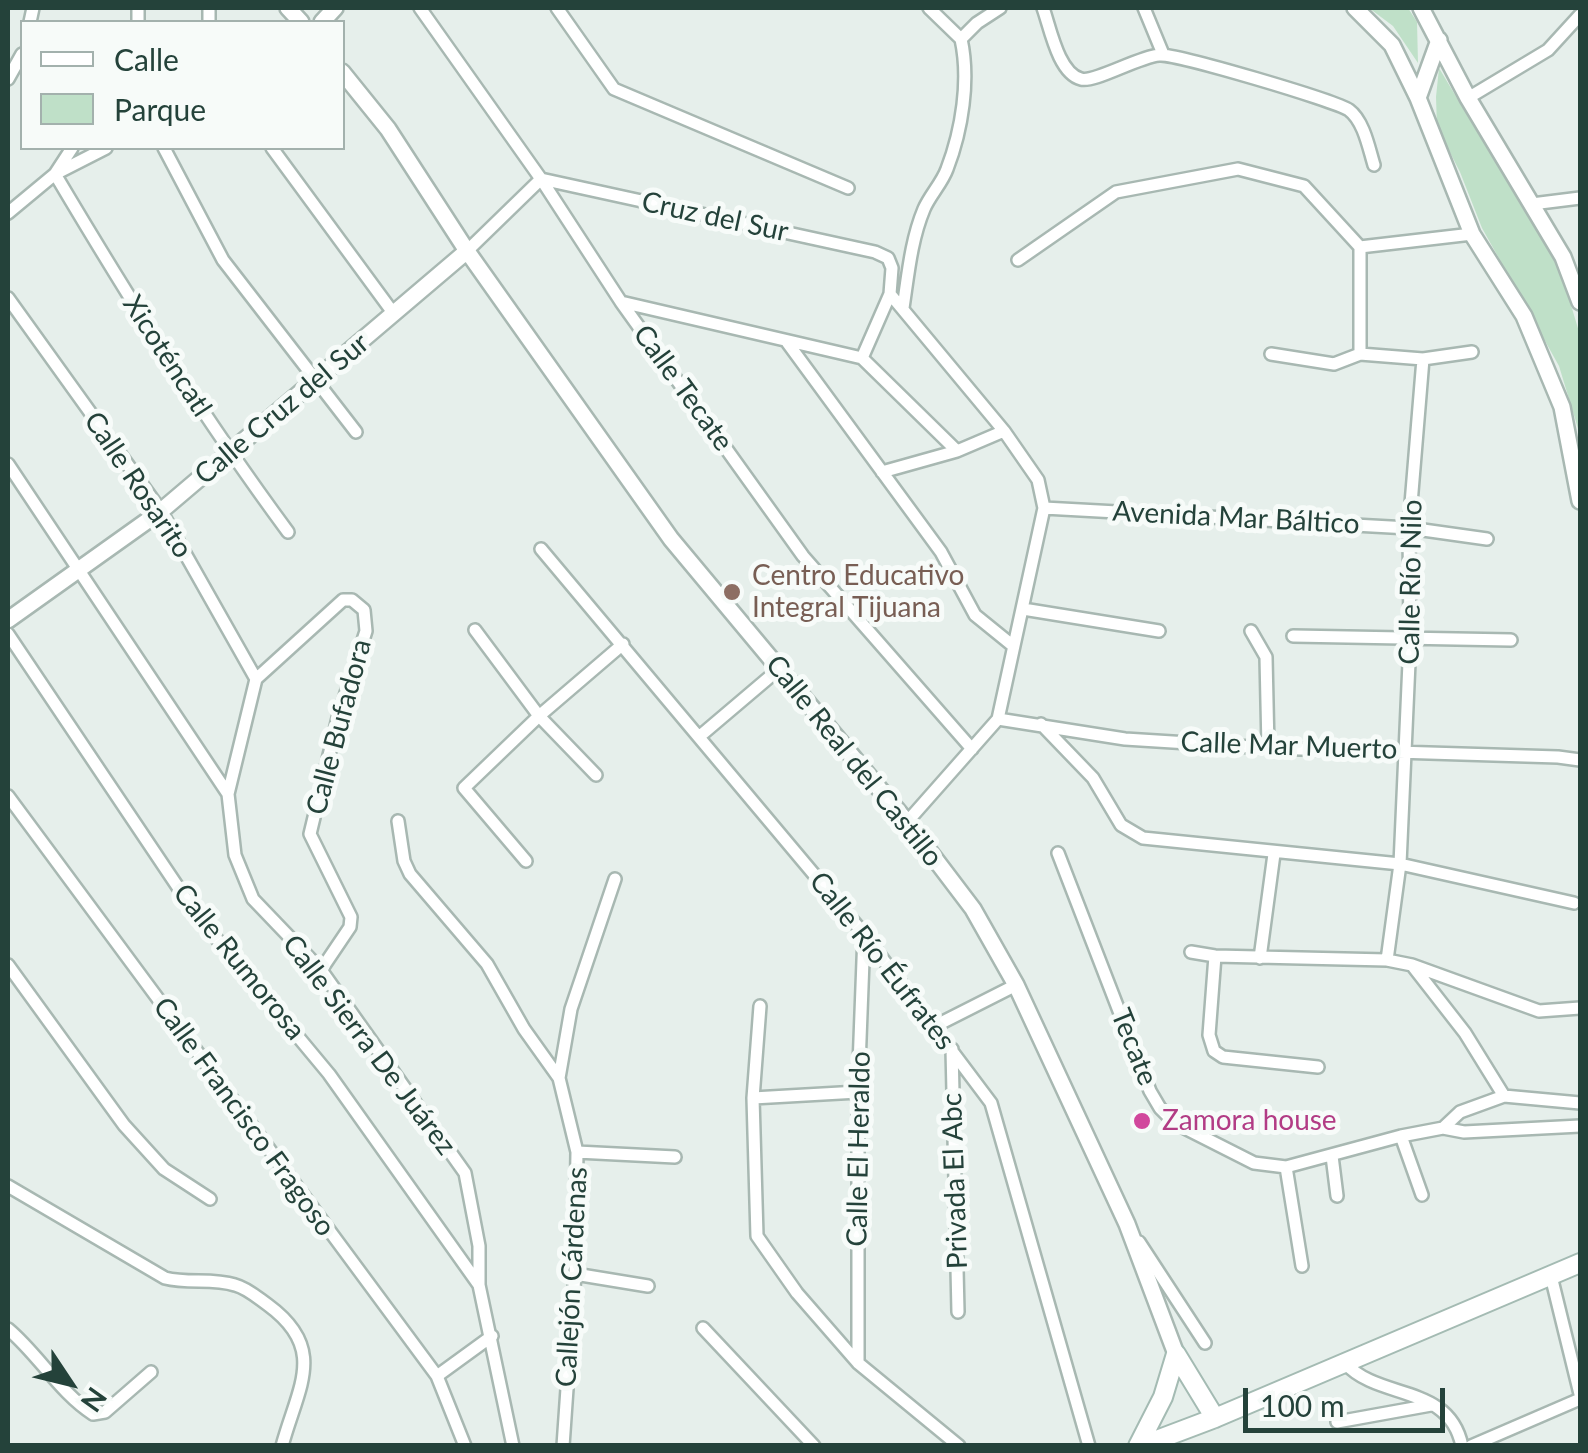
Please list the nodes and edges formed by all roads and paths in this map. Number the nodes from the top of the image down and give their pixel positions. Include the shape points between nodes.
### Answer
1 (420, 8) edge
2 (557, 8) edge
3 (930, 8) edge
4 (1000, 8) edge
5 (1043, 8) edge
6 (1144, 8) edge
7 (1355, 8) edge
8 (1421, 8) edge
9 (1580, 15) edge
10 (961, 40) junction
11 (1439, 40) junction
12 (1163, 54) junction
13 (345, 76) edge
14 (1418, 98) junction
15 (1468, 98) junction
16 (71, 150) edge
17 (102, 150) edge
18 (165, 150) edge
19 (273, 150) edge
20 (1374, 166) dead end
21 (55, 174) junction
22 (542, 179) junction
23 (848, 188) dead end
24 (1580, 198) edge
25 (1532, 204) junction
26 (8, 213) edge
27 (1472, 234) junction
28 (1360, 247) junction
29 (466, 251) junction
30 (1018, 260) dead end
31 (890, 294) junction
32 (8, 298) edge
33 (621, 302) junction
34 (1580, 302) edge
35 (902, 308) junction
36 (394, 314) junction
37 (788, 342) junction
38 (1472, 352) dead end
39 (1271, 354) dead end
40 (1360, 354) junction
41 (862, 358) junction
42 (1424, 359) junction
43 (314, 380) junction
44 (1004, 431) junction
45 (356, 432) dead end
46 (958, 451) junction
47 (231, 454) junction
48 (8, 464) edge
49 (882, 472) junction
50 (1580, 501) edge
51 (1044, 508) junction
52 (161, 511) junction
53 (1410, 528) junction
54 (288, 532) dead end
55 (1487, 539) dead end
56 (541, 549) dead end
57 (82, 570) junction
58 (1022, 610) junction
59 (8, 620) edge
60 (476, 630) dead end
61 (1159, 631) dead end
62 (1251, 631) dead end
63 (8, 634) edge
64 (1292, 636) dead end
65 (1410, 640) junction
66 (1512, 640) dead end
67 (623, 644) junction
68 (1012, 645) junction
69 (779, 669) junction
70 (256, 679) junction
71 (538, 716) junction
72 (998, 719) junction
73 (1042, 724) junction
74 (700, 736) junction
75 (1268, 748) junction
76 (972, 749) junction
77 (1407, 750) junction
78 (1580, 760) edge
79 (596, 774) dead end
80 (228, 794) junction
81 (8, 796) edge
82 (398, 821) dead end
83 (907, 822) junction
84 (1058, 853) dead end
85 (1274, 854) junction
86 (526, 861) dead end
87 (1400, 864) junction
88 (615, 879) dead end
89 (1574, 902) dead end
90 (864, 934) junction
91 (1191, 952) dead end
92 (1215, 956) junction
93 (1260, 958) junction
94 (1387, 960) junction
95 (8, 965) edge
96 (1412, 965) junction
97 (321, 970) junction
98 (1016, 985) junction
99 (760, 1006) dead end
100 (1580, 1008) edge
101 (935, 1026) junction
102 (952, 1049) junction
103 (1318, 1067) dead end
104 (559, 1078) junction
105 (858, 1092) junction
106 (1504, 1096) junction
107 (753, 1098) junction
108 (1580, 1102) edge
109 (1580, 1126) edge
110 (1443, 1128) junction
111 (1400, 1136) junction
112 (578, 1152) junction
113 (1332, 1156) junction
114 (674, 1157) dead end
115 (1286, 1167) junction
116 (8, 1186) edge
117 (1422, 1194) dead end
118 (1338, 1196) dead end
119 (210, 1199) dead end
120 (1127, 1224) junction
121 (1580, 1263) edge
122 (1302, 1266) dead end
123 (574, 1274) junction
124 (1551, 1276) junction
125 (479, 1285) junction
126 (648, 1286) dead end
127 (958, 1312) dead end
128 (703, 1328) dead end
129 (8, 1329) edge
130 (492, 1336) junction
131 (1205, 1343) dead end
132 (1176, 1354) junction
133 (858, 1363) junction
134 (1345, 1363) junction
135 (151, 1372) dead end
136 (436, 1376) junction
137 (1580, 1396) edge
138 (1432, 1404) junction
139 (1215, 1418) junction
140 (1337, 1422) dead end
141 (282, 1446) edge
142 (465, 1446) edge
143 (513, 1446) edge
144 (563, 1446) edge
145 (814, 1446) edge
146 (960, 1446) edge
147 (1089, 1446) edge
148 (1140, 1446) edge
149 (1462, 1446) edge
150 (1471, 1446) edge

1 - 22 street, Calle Tecate
2 - 23 street via 614,89
3 - 10 street
4 - 10 street
5 - 12 street via 1066,68 1077,79
6 - 12 street
7 - 14 street via 1392,45
8 - 11 street
9 - 15 street via 1548,50
10 - 35 street via 965,87 953,145 924,207
11 - 14 street
11 - 15 street
12 - 20 street via 1350,111
13 - 29 street, Calle Real del Castillo
14 - 27 street
15 - 25 street
16 - 21 street
17 - 21 street
18 - 43 street via 223,260
19 - 36 street
21 - 26 street
21 - 47 street, Xicoténcatl
22 - 29 street, Calle Cruz del Sur
22 - 31 street, Cruz del Sur via 874,252 892,268
22 - 33 street, Calle Tecate
24 - 25 street
25 - 34 street
27 - 28 street
27 - 50 street via 1524,316 1562,406
28 - 30 street via 1304,186 1238,170 1116,192
28 - 40 street
29 - 36 street, Calle Cruz del Sur
29 - 69 street, Calle Real del Castillo via 671,540
31 - 35 street
31 - 41 street
32 - 52 street, Calle Rosarito
33 - 37 street
33 - 76 street, Calle Tecate via 803,556
35 - 44 street
36 - 43 street, Calle Cruz del Sur
37 - 41 street
37 - 49 street
38 - 42 street
39 - 40 street via 1334,364
40 - 42 street
41 - 46 street
42 - 53 street, Calle Río Nilo
43 - 45 street
43 - 47 street, Calle Cruz del Sur
44 - 46 street
44 - 51 street via 1038,480
46 - 49 street
47 - 52 street, Calle Cruz del Sur
47 - 54 street, Xicoténcatl
48 - 57 street, Calle Sierra De Juárez
49 - 68 street via 941,552 975,615
51 - 53 street, Avenida Mar Báltico
51 - 58 street
52 - 57 street, Calle Cruz del Sur
52 - 70 street, Calle Rosarito
53 - 55 street, Avenida Mar Báltico
53 - 65 street, Calle Río Nilo
56 - 67 street, Calle Río Éufrates
57 - 59 street, Calle Cruz del Sur
57 - 80 street, Calle Sierra De Juárez
58 - 61 street
58 - 68 street
60 - 71 street
62 - 75 street via 1266,658
63 - 125 street, Calle Rumorosa via 196,914 330,1074
64 - 65 street
65 - 66 street
65 - 77 street, Calle Río Nilo
67 - 71 street
67 - 74 street, Calle Río Éufrates
68 - 72 street
69 - 74 street
69 - 83 street, Calle Real del Castillo
70 - 80 street
70 - 97 street, Calle Bufadora via 343,600 364,610 366,630 310,834 351,917
71 - 79 street
71 - 86 street via 464,788
72 - 73 street, Calle Mar Muerto
72 - 76 street
73 - 75 street, Calle Mar Muerto via 1126,739
73 - 85 street via 1093,778 1130,833 1155,842
74 - 90 street, Calle Río Éufrates
75 - 77 street, Calle Mar Muerto
76 - 83 street
77 - 78 street, Calle Mar Muerto
77 - 87 street, Calle Río Nilo
80 - 97 street, Calle Sierra De Juárez via 235,855 253,900
81 - 136 street, Calle Francisco Fragoso
82 - 104 street via 410,874 487,964
83 - 98 street, Calle Real del Castillo via 973,910
84 - 115 street, Tecate via 1160,1108 1175,1123 1254,1163
85 - 87 street
85 - 93 street
87 - 89 street
87 - 94 street, Calle Río Nilo
88 - 104 street, Callejón Cárdenas via 571,1009
90 - 101 street, Calle Río Éufrates
90 - 105 street, Calle El Heraldo
91 - 92 street
92 - 93 street
92 - 103 street via 1209,1035 1214,1051
93 - 94 street
94 - 96 street
95 - 119 street via 124,1125 164,1169
96 - 100 street via 1539,1011
96 - 106 street
97 - 125 street, Calle Sierra De Juárez via 465,1173
98 - 101 street
98 - 120 street, Calle Real del Castillo
99 - 107 street
101 - 102 street, Calle Río Éufrates
102 - 127 street, Privada El Abc
102 - 147 street, Calle Río Éufrates via 990,1103
104 - 112 street, Callejón Cárdenas
105 - 107 street
105 - 133 street, Calle El Heraldo
106 - 108 street
106 - 110 street via 1460,1112
107 - 133 street via 758,1236
109 - 110 street
110 - 111 street
111 - 113 street
111 - 117 street
112 - 114 street
112 - 123 street, Callejón Cárdenas
113 - 115 street
113 - 118 street
115 - 122 street
116 - 141 street via 164,1278 237,1285 280,1314 296,1330 304,1368
120 - 131 street
120 - 132 street, Calle Real del Castillo
121 - 124 main road
123 - 126 street
123 - 144 street, Callejón Cárdenas
124 - 134 main road
124 - 137 street
125 - 130 street
128 - 145 street
129 - 135 street via 93,1414 105,1412
130 - 136 street
130 - 143 street
132 - 139 main road
132 - 148 main road
133 - 146 street
134 - 138 street via 1366,1381
134 - 139 main road
136 - 142 street, Calle Francisco Fragoso
137 - 150 street
138 - 140 street
138 - 149 street via 1454,1423
139 - 148 main road

